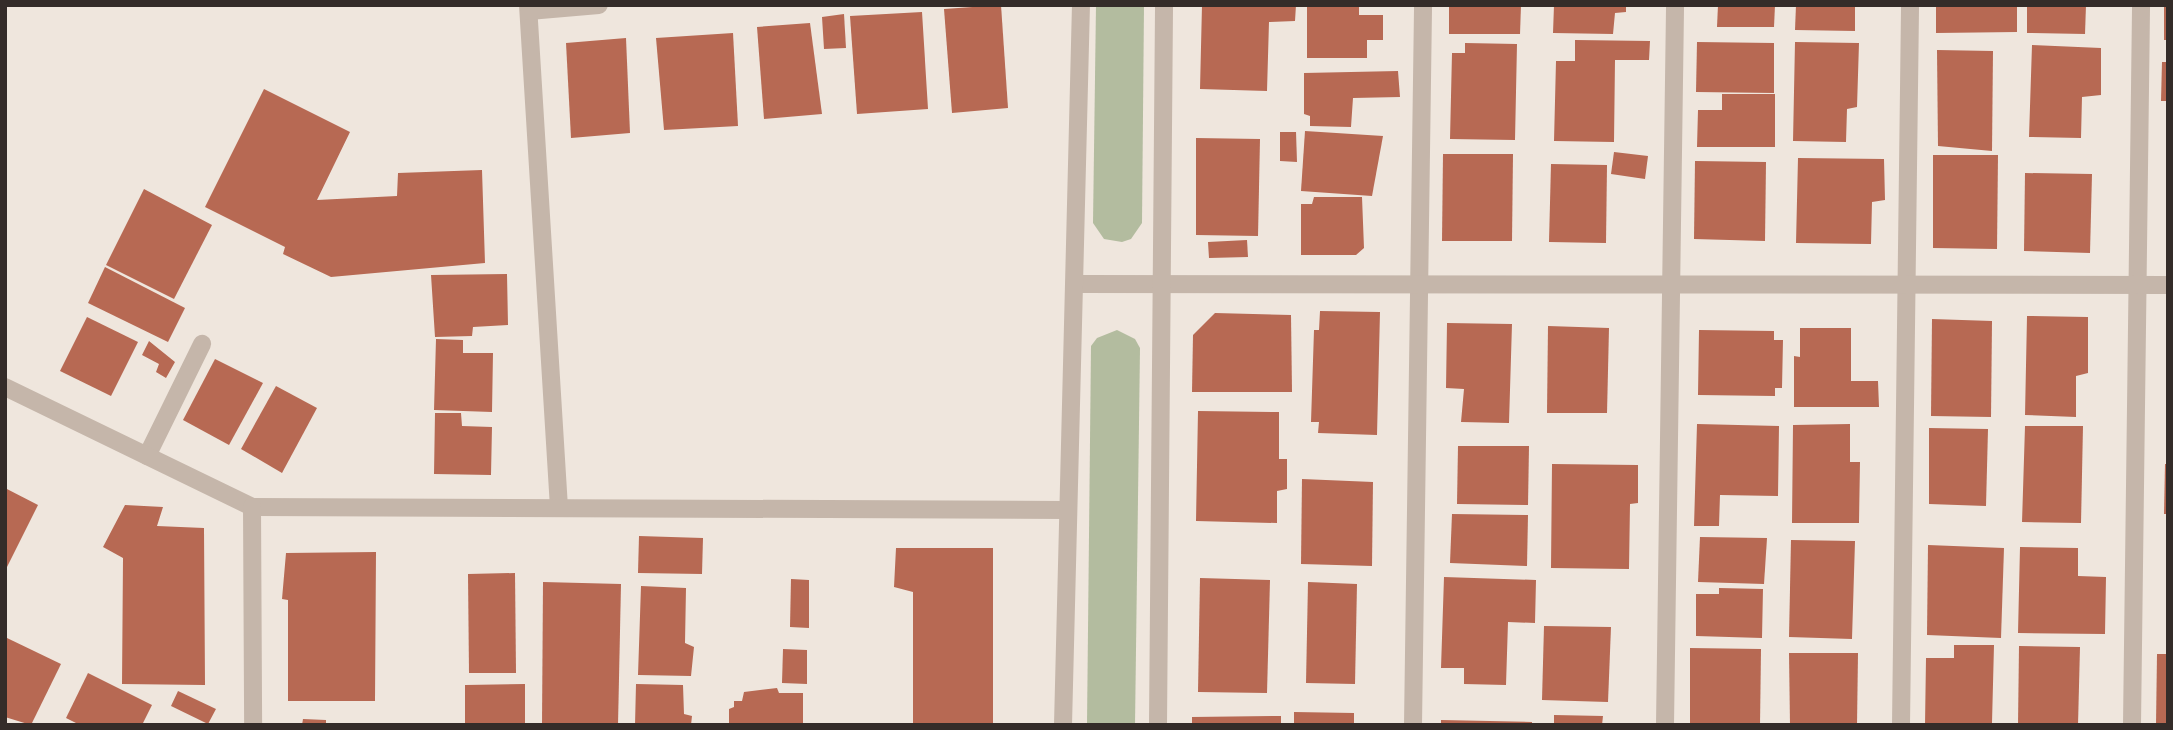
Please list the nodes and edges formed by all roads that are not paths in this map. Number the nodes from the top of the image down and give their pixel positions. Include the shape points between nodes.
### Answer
1 (599, 5) edge
2 (1081, 5) edge
3 (1164, 5) edge
4 (1423, 5) edge
5 (1675, 5) edge
6 (1910, 5) edge
7 (2141, 5) edge
8 (528, 8) edge
9 (1164, 283) junction
10 (1077, 284) junction
11 (1419, 284) junction
12 (1671, 284) junction
13 (1907, 284) junction
14 (2138, 285) junction
15 (2168, 285) edge
16 (202, 344) dead end
17 (5, 387) edge
18 (147, 456) junction
19 (252, 507) junction
20 (559, 508) junction
21 (1066, 510) junction
22 (253, 725) edge
23 (1063, 725) edge
24 (1158, 725) edge
25 (1413, 725) edge
26 (1665, 725) edge
27 (1901, 725) edge
28 (2132, 725) edge

1 - 8 street
2 - 10 street
3 - 9 street
4 - 11 street
5 - 12 street
6 - 13 street
7 - 14 street
8 - 20 street
9 - 10 street
9 - 11 street
9 - 24 street
10 - 21 street
11 - 12 street
11 - 25 street
12 - 13 street
12 - 26 street
13 - 14 street
13 - 27 street
14 - 15 street
14 - 28 street
16 - 18 street
17 - 18 street
18 - 19 street
19 - 20 street
19 - 22 street
20 - 21 street
21 - 23 street

